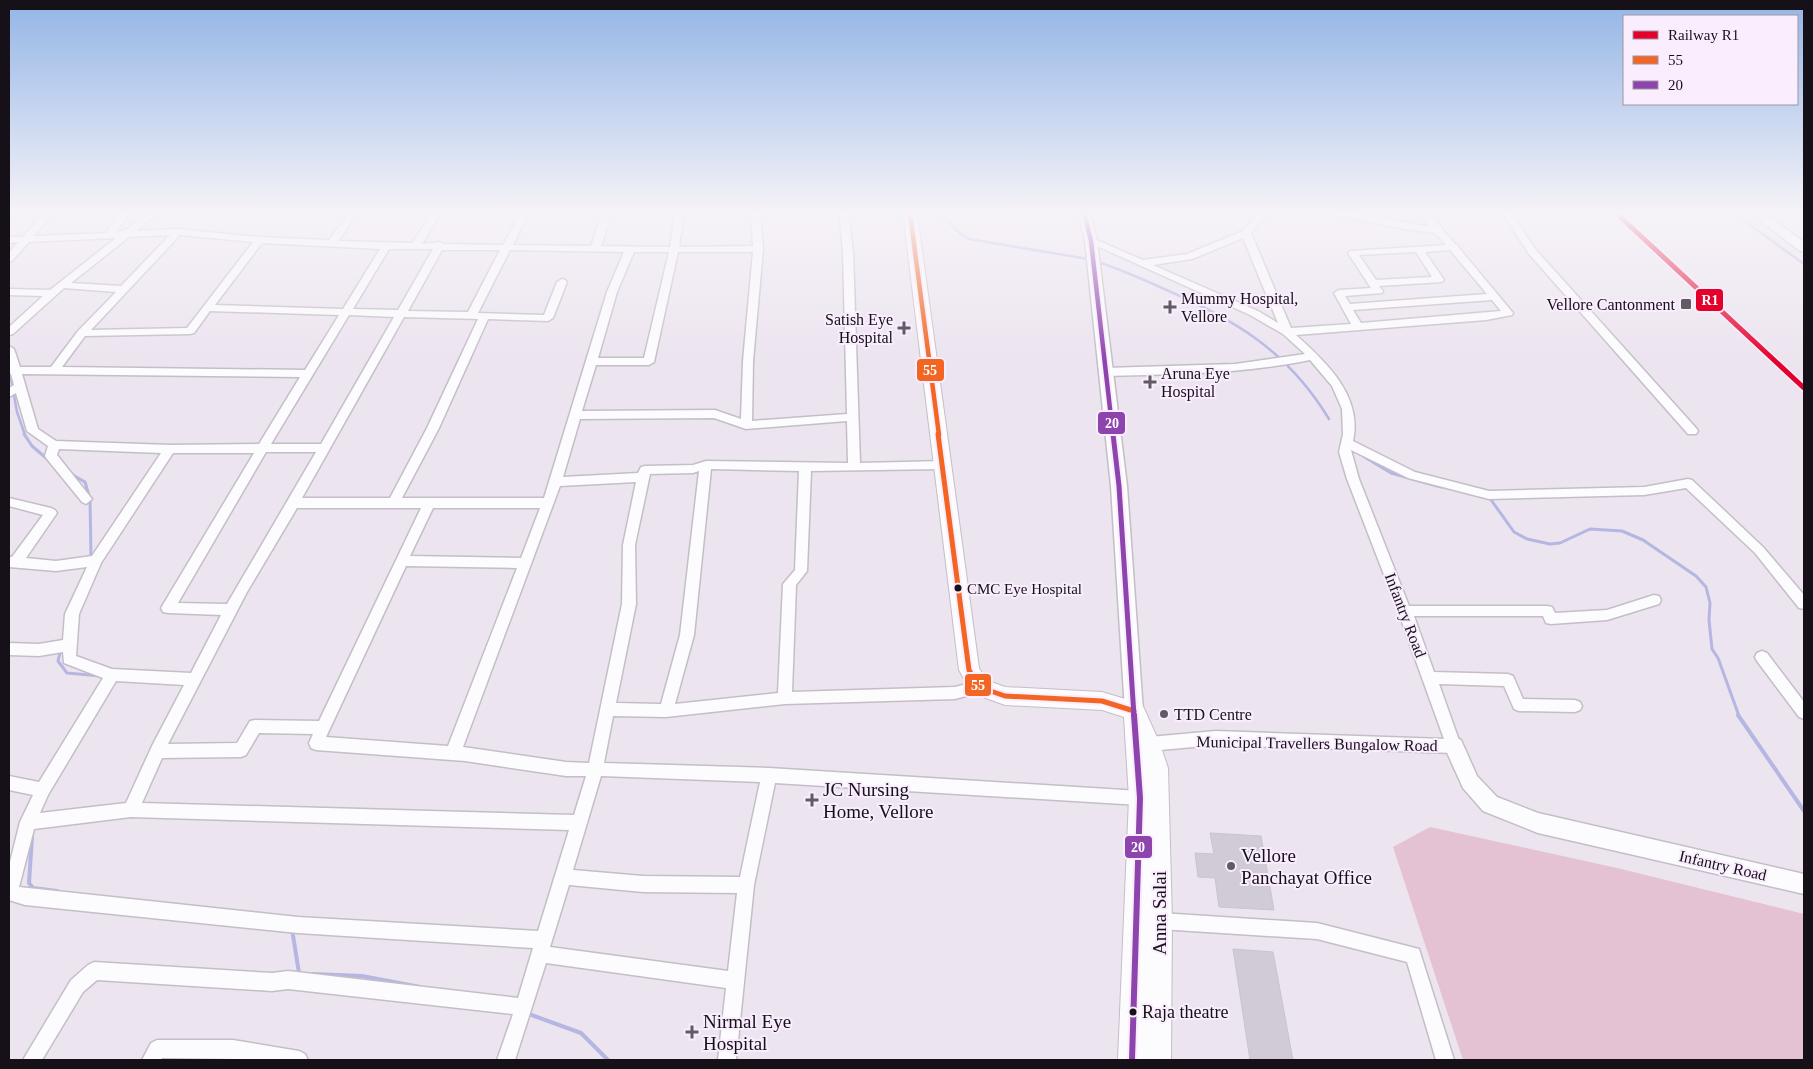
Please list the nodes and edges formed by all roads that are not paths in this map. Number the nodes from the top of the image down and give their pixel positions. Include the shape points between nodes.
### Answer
1 (90, 262) edge
2 (149, 262) edge
3 (243, 262) edge
4 (376, 262) edge
5 (430, 262) edge
6 (499, 262) edge
7 (625, 262) edge
8 (671, 262) edge
9 (757, 262) edge
10 (848, 262) edge
11 (917, 262) edge
12 (1093, 262) edge
13 (1149, 262) edge
14 (1257, 262) edge
15 (1358, 262) edge
16 (1427, 262) edge
17 (1466, 262) edge
18 (1541, 262) edge
19 (1140, 263) joint
20 (562, 282) dead end
21 (1371, 283) junction
22 (61, 285) junction
23 (123, 289) junction
24 (9, 292) edge
25 (52, 293) junction
26 (1495, 297) junction
27 (209, 308) junction
28 (1345, 308) junction
29 (345, 312) junction
30 (401, 313) junction
31 (471, 316) junction
32 (484, 317) junction
33 (1357, 326) junction
34 (9, 332) edge
35 (1287, 332) junction
36 (82, 333) junction
37 (9, 349) edge
38 (1313, 356) junction
39 (591, 361) junction
40 (12, 370) edge
41 (54, 370) junction
42 (1105, 372) junction
43 (307, 374) junction
44 (21, 385) junction
45 (9, 393) edge
46 (576, 415) junction
47 (853, 417) junction
48 (746, 425) junction
49 (1692, 431) dead end
50 (1347, 443) junction
51 (54, 445) junction
52 (262, 448) junction
53 (325, 448) junction
54 (170, 449) junction
55 (706, 465) junction
56 (944, 465) junction
57 (804, 466) junction
58 (854, 467) junction
59 (643, 477) junction
60 (556, 482) junction
61 (86, 499) dead end
62 (11, 502) dead end
63 (294, 503) junction
64 (394, 503) junction
65 (429, 503) junction
66 (548, 503) junction
67 (96, 561) junction
68 (12, 562) edge
69 (402, 562) junction
70 (526, 563) junction
71 (1654, 600) dead end
72 (1804, 604) edge
73 (230, 610) junction
74 (1405, 612) junction
75 (70, 645) junction
76 (9, 649) edge
77 (1762, 657) dead end
78 (112, 675) junction
79 (1430, 678) junction
80 (195, 679) junction
81 (979, 687) junction
82 (784, 698) junction
83 (1575, 706) dead end
84 (607, 709) junction
85 (666, 711) junction
86 (1134, 711) junction
87 (1804, 713) edge
88 (323, 728) junction
89 (1149, 744) junction
90 (1454, 746) junction
91 (157, 751) junction
92 (453, 753) junction
93 (595, 770) junction
94 (769, 775) junction
95 (9, 783) edge
96 (43, 790) junction
97 (1140, 798) junction
98 (131, 810) junction
99 (28, 822) junction
100 (579, 823) junction
101 (563, 877) junction
102 (1804, 884) edge
103 (746, 885) junction
104 (9, 892) edge
105 (1160, 921) junction
106 (542, 947) junction
107 (735, 982) junction
108 (524, 1007) junction
109 (32, 1060) edge
110 (151, 1060) edge
111 (299, 1060) edge
112 (506, 1060) edge
113 (727, 1060) edge
114 (1132, 1060) edge
115 (1158, 1060) edge
116 (1445, 1060) edge

1 - 22 street
2 - 23 street
3 - 27 street
4 - 29 street
5 - 30 street
6 - 31 street
7 - 39 street
8 - 39 street via 649,362
9 - 48 street
10 - 47 street
11 - 56 highway
12 - 42 main road, Anna Salai
13 - 19 street
14 - 35 street
15 - 21 street
16 - 21 street via 1439,280
17 - 26 street
18 - 49 street
19 - 35 street, Infantry Road via 1186,281
20 - 32 street via 548,318
21 - 28 street via 1378,291 1339,293
22 - 23 street
22 - 25 street
23 - 36 street
24 - 25 street
25 - 34 street
26 - 28 street
26 - 33 street via 1508,313
27 - 29 street
27 - 36 street via 190,331
28 - 33 street
29 - 30 street
29 - 43 street
30 - 31 street
30 - 53 street
31 - 32 street
32 - 64 street
33 - 35 street
35 - 38 street, Infantry Road
36 - 41 street
37 - 40 street
38 - 42 street via 1283,364
38 - 50 street, Infantry Road via 1337,385 1348,409
39 - 46 street
40 - 41 street
40 - 44 street
41 - 43 street
42 - 86 main road, Anna Salai via 1119,486
43 - 52 street
44 - 45 street
44 - 51 street via 33,431
46 - 48 street via 714,414
46 - 60 street
47 - 48 street
47 - 58 street
50 - 72 street via 1412,475 1489,495 1644,491 1688,483 1759,550
50 - 74 street, Infantry Road via 1352,479
51 - 54 street
51 - 61 street via 51,456
52 - 53 street
52 - 54 street
52 - 73 street via 168,608
53 - 63 street
54 - 67 street
55 - 57 street
55 - 59 street via 692,469 645,470
55 - 85 street via 687,635
56 - 58 street
56 - 81 highway via 969,670
57 - 58 street
57 - 82 street via 801,572 790,584
59 - 60 street
59 - 84 street via 629,545 629,604
60 - 66 street
62 - 68 street via 51,513
63 - 64 street
63 - 73 street
64 - 65 street
65 - 66 street
65 - 69 street
66 - 70 street
67 - 68 street via 56,566
67 - 75 street via 72,614
69 - 70 street
69 - 88 street
70 - 92 street
71 - 74 street via 1608,615 1551,619 1547,611
73 - 80 street
74 - 79 street, Infantry Road
75 - 76 street via 39,650
75 - 78 street via 69,659
77 - 87 street
78 - 80 street
78 - 96 street
79 - 83 street via 1508,680 1519,705
79 - 90 street, Infantry Road
80 - 91 street
81 - 82 street via 955,693
81 - 86 highway via 1005,696 1102,701
82 - 85 street
84 - 85 street
84 - 93 street
86 - 89 highway, Anna Salai
86 - 97 highway, Anna Salai
88 - 91 street via 255,726 241,750
88 - 92 street via 316,743
89 - 90 street, Municipal Travellers Bungalow Road via 1216,738
89 - 105 highway, Anna Salai via 1157,768
90 - 102 main road, Infantry Road via 1470,782 1490,804 1538,823
91 - 98 street
92 - 93 street
93 - 94 street via 684,770
93 - 100 street
94 - 97 street
94 - 103 street
95 - 96 street
96 - 99 street
97 - 114 highway, Anna Salai
98 - 99 street
98 - 100 street
99 - 104 street
100 - 101 street
101 - 103 street via 642,884
101 - 106 street
103 - 107 street
104 - 106 street via 298,925
105 - 115 highway, Anna Salai
105 - 116 street via 1317,932 1413,955
106 - 107 street
106 - 108 street
107 - 113 street
108 - 109 street via 288,980 272,982 94,971 77,986
108 - 112 street
110 - 111 street via 157,1049 233,1049

